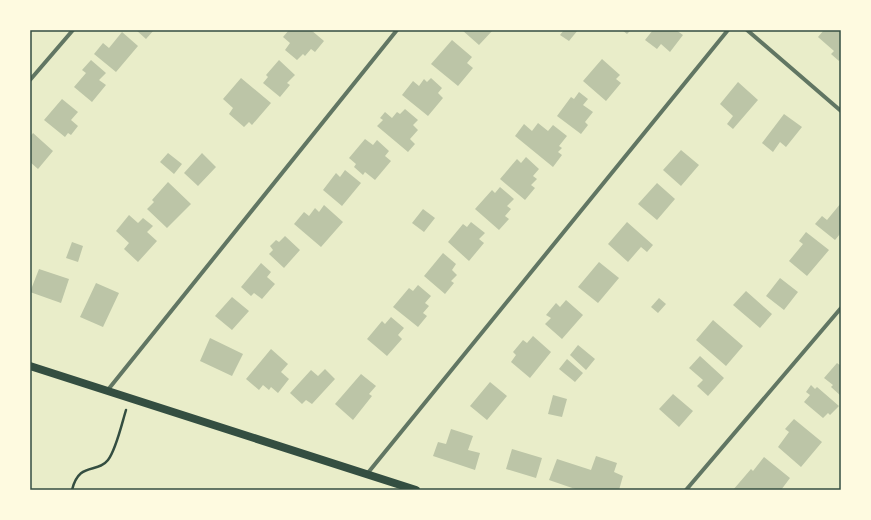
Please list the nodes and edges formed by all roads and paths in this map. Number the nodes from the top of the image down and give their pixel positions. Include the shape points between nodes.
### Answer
1 (72, 30) edge
2 (396, 30) edge
3 (728, 30) edge
4 (747, 30) edge
5 (30, 80) edge
6 (841, 111) edge
7 (841, 308) edge
8 (30, 366) edge
9 (107, 391) junction
10 (130, 398) junction
11 (367, 474) junction
12 (72, 490) edge
13 (416, 490) edge
14 (686, 490) edge

1 - 5 street
2 - 9 street
3 - 11 street
4 - 6 street
7 - 14 street
8 - 9 main road
9 - 10 main road
10 - 11 main road
10 - 12 path via 110,457 103,464 90,468 77,477
11 - 13 main road

